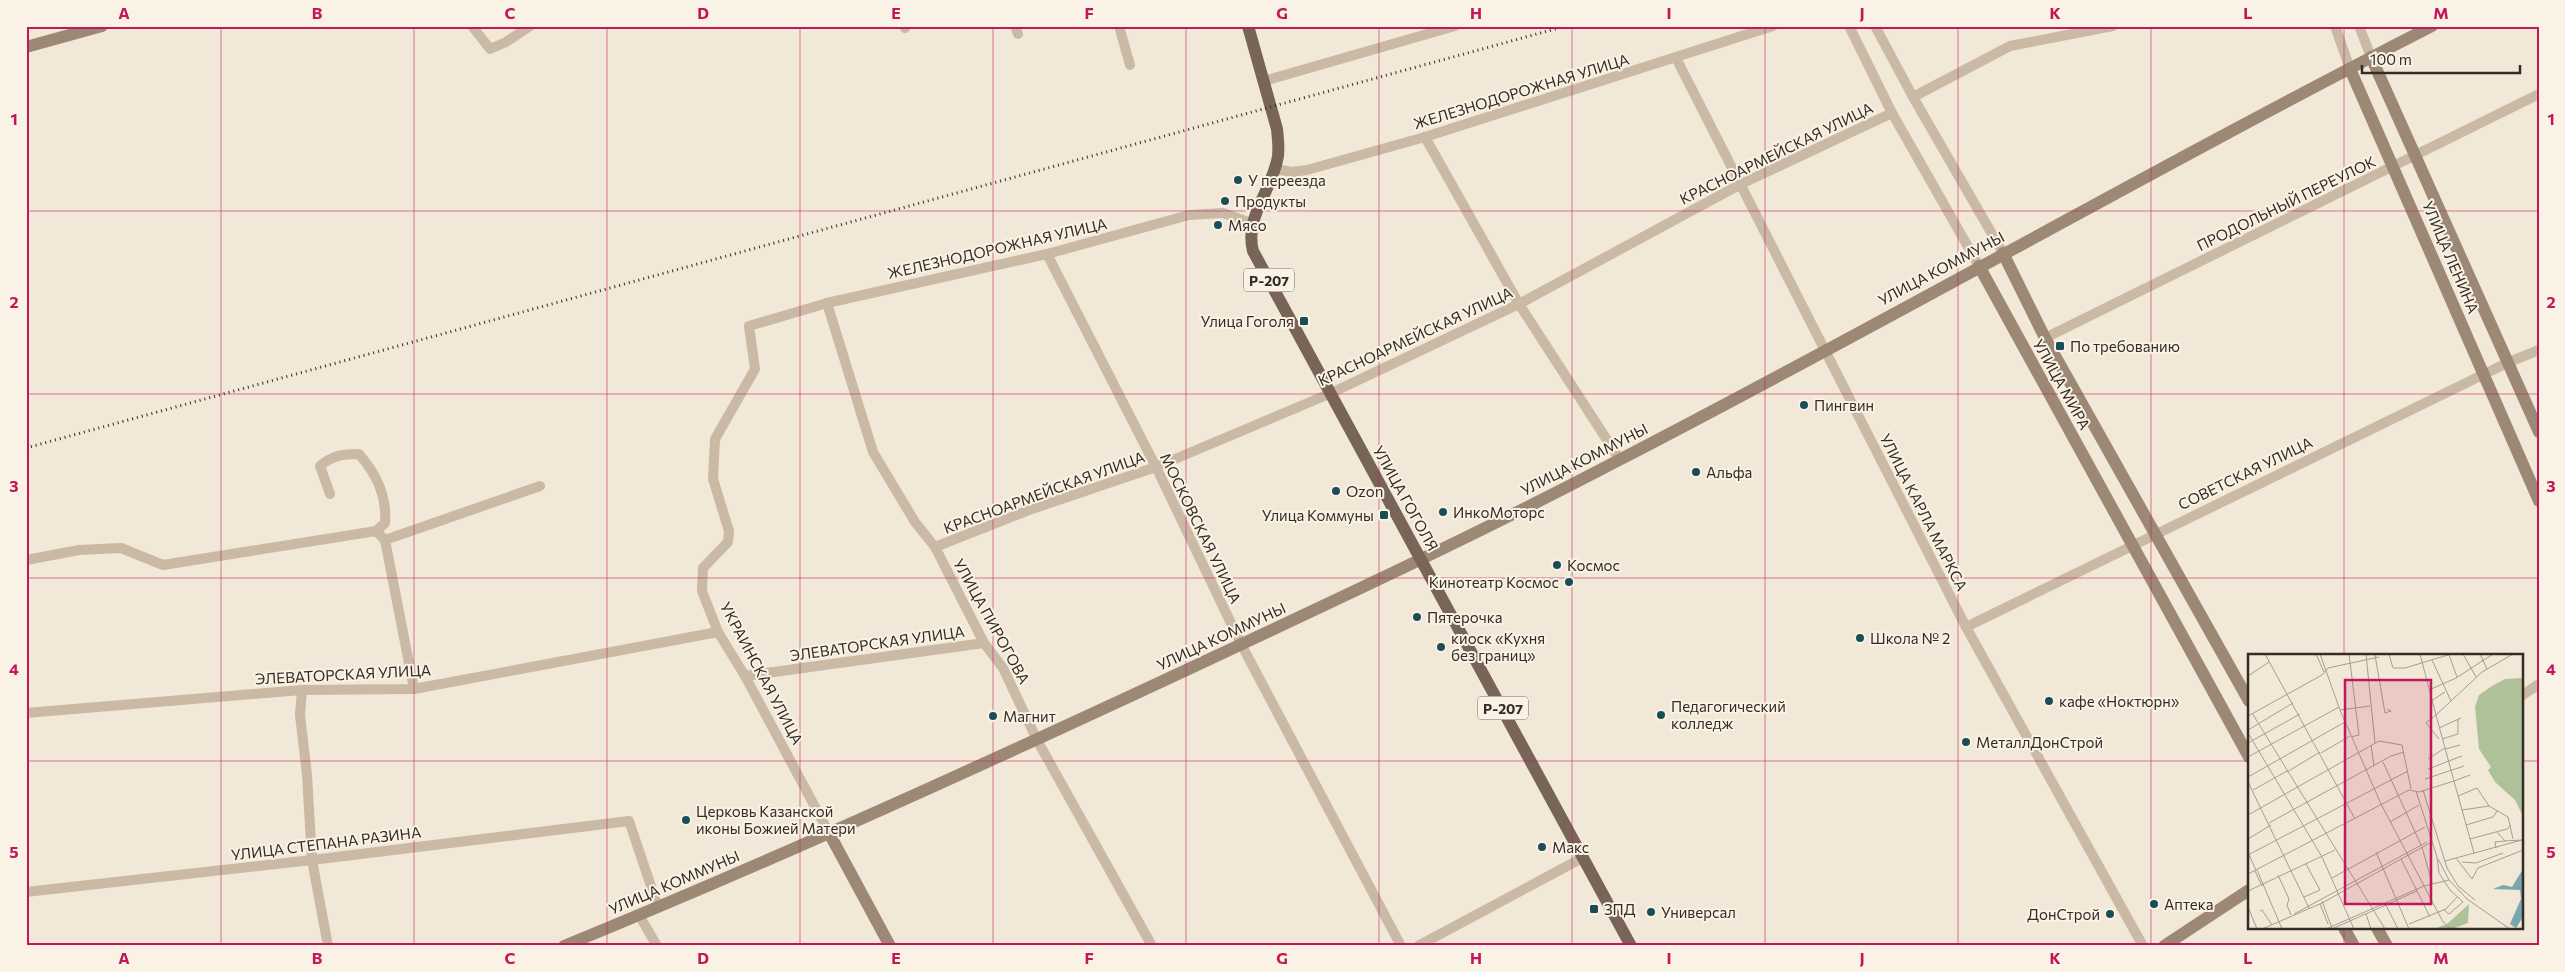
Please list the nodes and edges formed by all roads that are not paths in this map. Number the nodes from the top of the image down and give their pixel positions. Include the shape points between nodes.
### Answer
1 (102, 26) edge
2 (472, 26) edge
3 (530, 26) edge
4 (1118, 26) edge
5 (1248, 26) edge
6 (1455, 26) edge
7 (1773, 26) edge
8 (1849, 26) edge
9 (1875, 26) edge
10 (2113, 26) edge
11 (2335, 26) edge
12 (2359, 26) edge
13 (2432, 26) edge
14 (26, 47) edge
15 (2371, 57) junction
16 (1676, 58) junction
17 (1130, 65) dead end
18 (2350, 69) junction
19 (1264, 81) junction
20 (2539, 94) edge
21 (1913, 97) junction
22 (1892, 113) junction
23 (1424, 137) junction
24 (2416, 155) junction
25 (2394, 166) junction
26 (1275, 169) junction
27 (1741, 184) junction
28 (1251, 223) junction
29 (2003, 253) junction
30 (1047, 254) junction
31 (1979, 266) junction
32 (827, 303) junction
33 (1519, 304) junction
34 (749, 326) joint
35 (2045, 338) junction
36 (1824, 350) junction
37 (2539, 350) edge
38 (2509, 362) junction
39 (2484, 374) junction
40 (1329, 394) junction
41 (2539, 432) edge
42 (1620, 460) junction
43 (1156, 467) junction
44 (540, 486) dead end
45 (330, 494) dead end
46 (2539, 501) edge
47 (376, 531) junction
48 (2154, 533) junction
49 (385, 540) junction
50 (2132, 546) junction
51 (935, 547) junction
52 (26, 560) edge
53 (1421, 560) junction
54 (1966, 627) junction
55 (718, 632) junction
56 (984, 643) junction
57 (1241, 644) junction
58 (745, 676) junction
59 (2539, 684) edge
60 (414, 689) junction
61 (302, 690) junction
62 (2522, 695) edge
63 (2248, 699) edge
64 (26, 713) edge
65 (1037, 740) junction
66 (2248, 755) edge
67 (829, 832) junction
68 (1584, 858) junction
69 (312, 860) junction
70 (2248, 891) edge
71 (26, 892) edge
72 (658, 907) junction
73 (639, 915) junction
74 (2345, 930) edge
75 (2378, 930) edge
76 (328, 946) edge
77 (564, 946) edge
78 (657, 946) edge
79 (890, 946) edge
80 (1152, 946) edge
81 (1401, 946) edge
82 (1418, 946) edge
83 (1631, 946) edge
84 (2144, 946) edge
85 (2164, 946) edge
86 (2354, 946) edge
87 (2387, 946) edge

1 - 14 street
2 - 3 street via 490,49
4 - 17 street
5 - 19 main road, Р-207
6 - 19 street
7 - 16 street, ЖЕЛЕЗНОДОРОЖНАЯ УЛИЦА
8 - 22 street, УЛИЦА МИРА
9 - 21 street, УЛИЦА МИРА
10 - 21 street via 2010,46
11 - 18 street, УЛИЦА ЛЕНИНА
12 - 15 street, УЛИЦА ЛЕНИНА
13 - 15 street, УЛИЦА КОММУНЫ
15 - 18 street, УЛИЦА КОММУНЫ
15 - 24 street, УЛИЦА ЛЕНИНА
16 - 23 street, ЖЕЛЕЗНОДОРОЖНАЯ УЛИЦА
16 - 27 street, УЛИЦА КАРЛА МАРКСА
18 - 25 street, УЛИЦА ЛЕНИНА
18 - 29 street, УЛИЦА КОММУНЫ
19 - 26 main road, УЛИЦА ГОГОЛЯ / Р-207 via 1278,143
20 - 24 street, ПРОДОЛЬНЫЙ ПЕРЕУЛОК
21 - 29 street, УЛИЦА МИРА
22 - 27 street, КРАСНОАРМЕЙСКАЯ УЛИЦА
22 - 31 street, УЛИЦА МИРА
23 - 26 street, ЖЕЛЕЗНОДОРОЖНАЯ УЛИЦА via 1307,170
23 - 33 street
24 - 25 street, ПРОДОЛЬНЫЙ ПЕРЕУЛОК
24 - 38 street, УЛИЦА ЛЕНИНА
25 - 35 street, ПРОДОЛЬНЫЙ ПЕРЕУЛОК
25 - 39 street, УЛИЦА ЛЕНИНА
26 - 28 main road, УЛИЦА ГОГОЛЯ / Р-207
27 - 33 street, КРАСНОАРМЕЙСКАЯ УЛИЦА
27 - 36 street, УЛИЦА КАРЛА МАРКСА
28 - 30 street, ЖЕЛЕЗНОДОРОЖНАЯ УЛИЦА via 1223,213 1208,212
28 - 40 main road, УЛИЦА ГОГОЛЯ / Р-207 via 1253,251
29 - 31 street, УЛИЦА КОММУНЫ
29 - 35 street, УЛИЦА МИРА
30 - 32 street, ЖЕЛЕЗНОДОРОЖНАЯ УЛИЦА
30 - 43 street, МОСКОВСКАЯ УЛИЦА
31 - 36 street, УЛИЦА КОММУНЫ
31 - 50 street, УЛИЦА МИРА
32 - 34 street, ЖЕЛЕЗНОДОРОЖНАЯ УЛИЦА
32 - 51 street, УЛИЦА ПИРОГОВА via 873,452 915,522
33 - 40 street, КРАСНОАРМЕЙСКАЯ УЛИЦА
33 - 42 street
34 - 55 street, УКРАИНСКАЯ УЛИЦА via 755,369 715,439 713,478 729,531 728,542 703,568 701,580
35 - 48 street, УЛИЦА МИРА
36 - 42 street, УЛИЦА КОММУНЫ
36 - 54 street, УЛИЦА КАРЛА МАРКСА
37 - 38 street, СОВЕТСКАЯ УЛИЦА
38 - 39 street, СОВЕТСКАЯ УЛИЦА
38 - 41 street, УЛИЦА ЛЕНИНА
39 - 46 street, УЛИЦА ЛЕНИНА
39 - 48 street, СОВЕТСКАЯ УЛИЦА
40 - 43 street, КРАСНОАРМЕЙСКАЯ УЛИЦА
40 - 53 main road, УЛИЦА ГОГОЛЯ / Р-207
42 - 53 street, УЛИЦА КОММУНЫ
43 - 51 street, КРАСНОАРМЕЙСКАЯ УЛИЦА via 1029,510
43 - 57 street, МОСКОВСКАЯ УЛИЦА
44 - 49 street
45 - 47 street via 320,466 330,458 359,454 374,472 383,493 385,524
47 - 49 street
47 - 52 street via 163,565 121,548 79,550
48 - 50 street, СОВЕТСКАЯ УЛИЦА
48 - 63 street, УЛИЦА МИРА
49 - 60 street
50 - 54 street, СОВЕТСКАЯ УЛИЦА
50 - 66 street, УЛИЦА МИРА
51 - 56 street, УЛИЦА ПИРОГОВА
53 - 57 street, УЛИЦА КОММУНЫ
53 - 68 main road, УЛИЦА ГОГОЛЯ / Р-207
54 - 84 street, УЛИЦА КАРЛА МАРКСА
55 - 58 street, УКРАИНСКАЯ УЛИЦА
55 - 60 street, ЭЛЕВАТОРСКАЯ УЛИЦА
56 - 58 street, ЭЛЕВАТОРСКАЯ УЛИЦА
56 - 65 street, УЛИЦА ПИРОГОВА via 1003,668
57 - 65 street, УЛИЦА КОММУНЫ
57 - 81 street, МОСКОВСКАЯ УЛИЦА
58 - 67 street, УКРАИНСКАЯ УЛИЦА
59 - 62 street
60 - 61 street, ЭЛЕВАТОРСКАЯ УЛИЦА
61 - 64 street, ЭЛЕВАТОРСКАЯ УЛИЦА
61 - 69 street via 300,714
65 - 67 street, УЛИЦА КОММУНЫ
65 - 80 street, УЛИЦА ПИРОГОВА
67 - 72 street, УЛИЦА КОММУНЫ
67 - 79 street, УКРАИНСКАЯ УЛИЦА
68 - 82 street
68 - 83 main road, УЛИЦА ГОГОЛЯ / Р-207
69 - 71 street, УЛИЦА СТЕПАНА РАЗИНА
69 - 72 street, УЛИЦА СТЕПАНА РАЗИНА via 629,821
69 - 76 street
70 - 85 street
72 - 73 street, УЛИЦА КОММУНЫ
73 - 77 street, УЛИЦА КОММУНЫ
73 - 78 street
74 - 86 street
75 - 87 street

